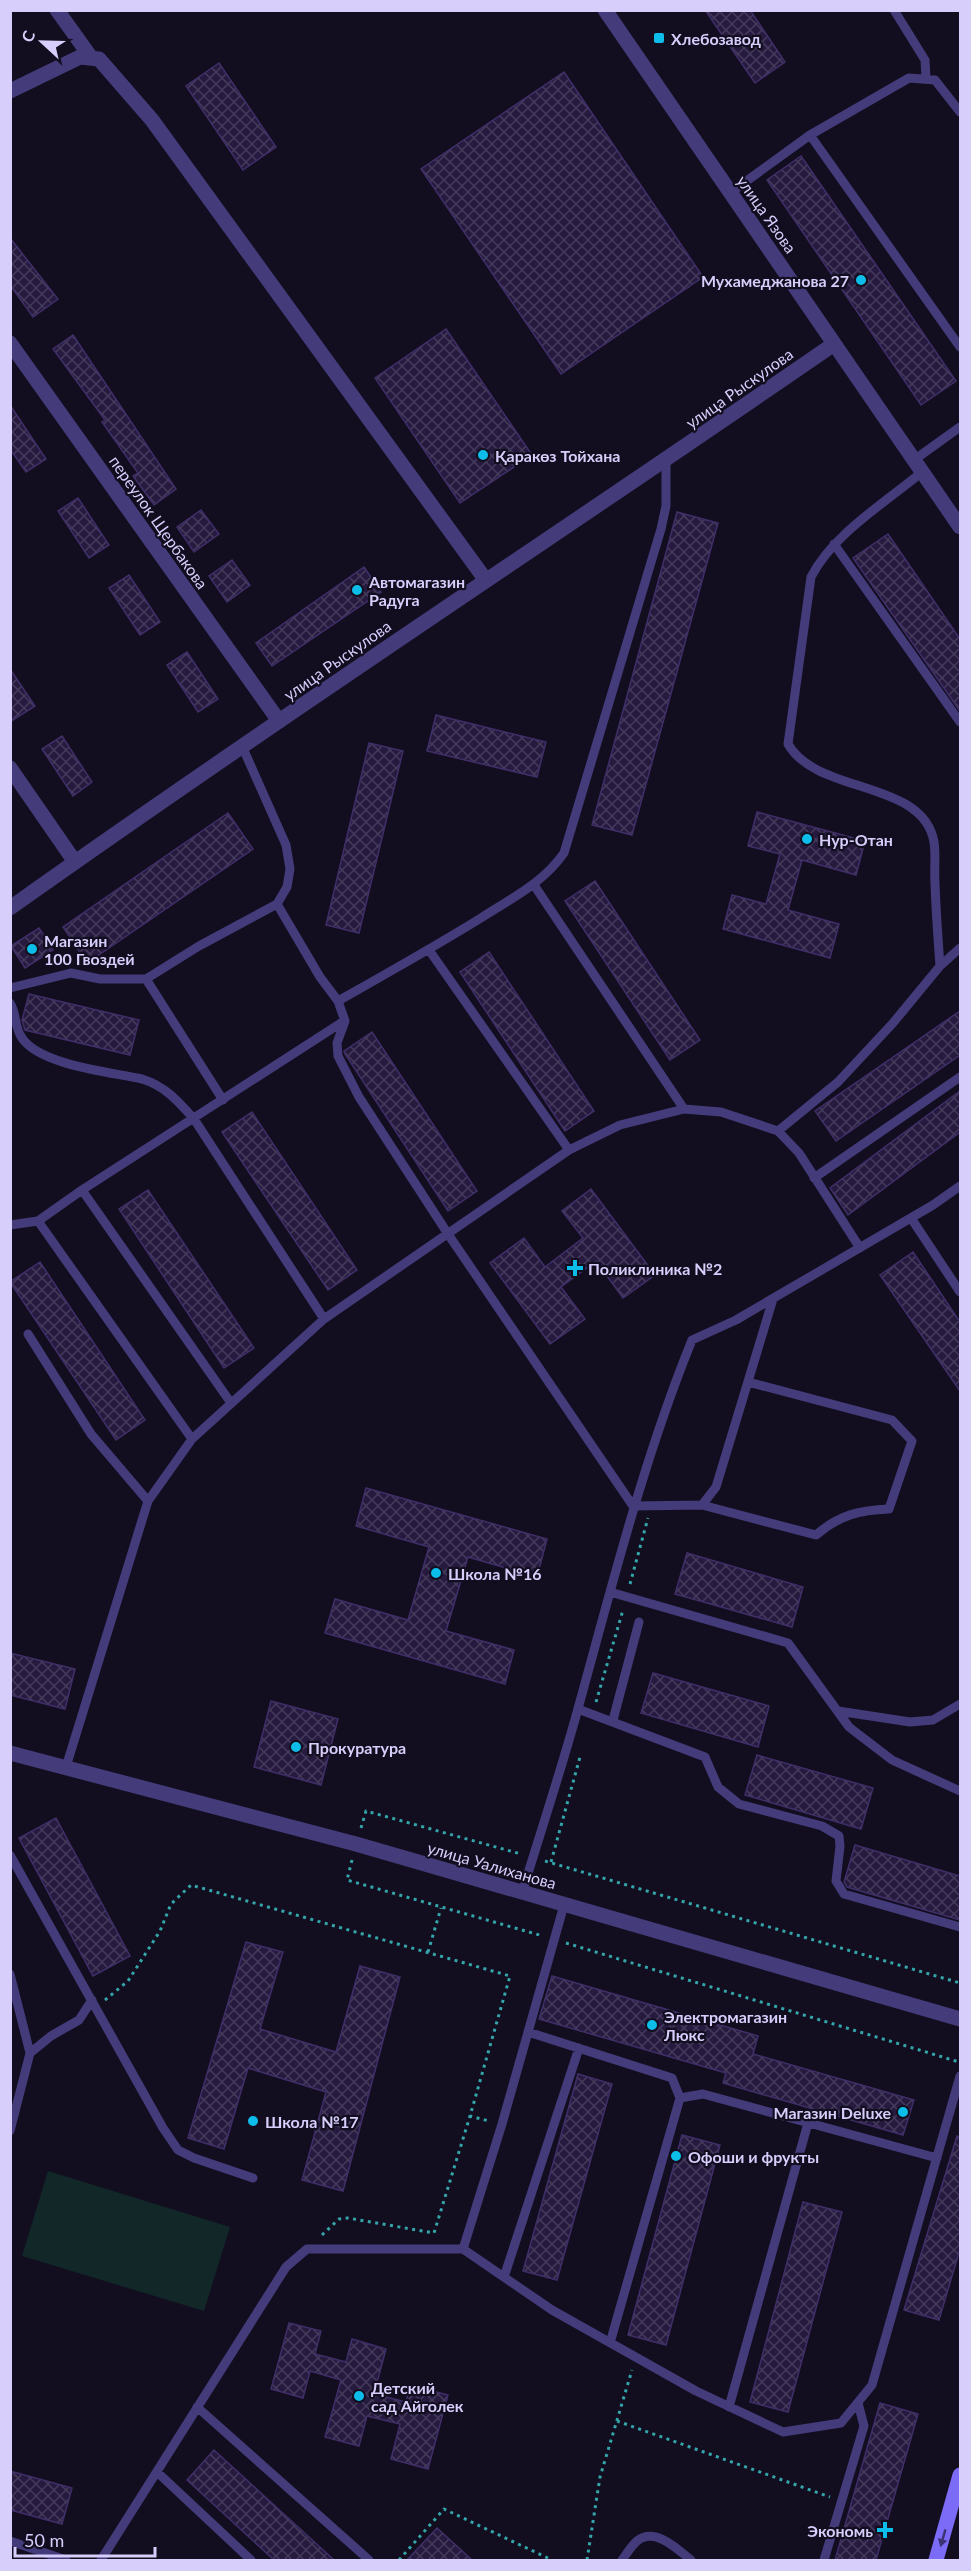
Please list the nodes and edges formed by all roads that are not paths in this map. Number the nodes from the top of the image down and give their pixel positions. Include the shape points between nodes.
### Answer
1 (57, 10) edge
2 (605, 10) edge
3 (894, 10) edge
4 (90, 56) junction
5 (926, 78) junction
6 (10, 91) edge
7 (960, 112) edge
8 (810, 135) junction
9 (730, 193) junction
10 (10, 343) edge
11 (834, 344) junction
12 (960, 347) edge
13 (960, 427) edge
14 (666, 460) junction
15 (918, 466) junction
16 (960, 527) edge
17 (834, 544) junction
18 (485, 579) junction
19 (279, 721) junction
20 (960, 722) edge
21 (242, 746) junction
22 (10, 768) edge
23 (75, 862) junction
24 (534, 885) junction
25 (278, 904) junction
26 (10, 908) edge
27 (960, 948) edge
28 (429, 951) junction
29 (940, 966) junction
30 (147, 979) junction
31 (10, 988) edge
32 (338, 1001) junction
33 (10, 1003) edge
34 (345, 1021) junction
35 (960, 1077) edge
36 (223, 1100) junction
37 (684, 1109) junction
38 (194, 1119) junction
39 (778, 1131) junction
40 (569, 1150) junction
41 (814, 1178) junction
42 (960, 1187) edge
43 (82, 1190) junction
44 (911, 1218) junction
45 (38, 1221) junction
46 (10, 1225) edge
47 (448, 1234) junction
48 (860, 1248) junction
49 (960, 1292) edge
50 (773, 1299) junction
51 (324, 1318) junction
52 (28, 1334) dead end
53 (748, 1382) junction
54 (231, 1403) junction
55 (192, 1439) junction
56 (148, 1501) junction
57 (702, 1505) junction
58 (633, 1506) junction
59 (610, 1592) junction
60 (639, 1622) dead end
61 (960, 1704) edge
62 (578, 1709) junction
63 (838, 1712) junction
64 (613, 1720) junction
65 (10, 1753) edge
66 (66, 1767) junction
67 (960, 1791) edge
68 (10, 1855) edge
69 (522, 1893) junction
70 (564, 1905) junction
71 (960, 1927) edge
72 (10, 1974) edge
73 (15, 2002) edge
74 (94, 2004) junction
75 (960, 2019) edge
76 (528, 2032) junction
77 (579, 2048) junction
78 (30, 2053) junction
79 (960, 2076) edge
80 (10, 2090) edge
81 (21, 2092) junction
82 (680, 2098) junction
83 (808, 2123) junction
84 (10, 2131) edge
85 (937, 2158) junction
86 (253, 2178) dead end
87 (463, 2249) junction
88 (504, 2277) junction
89 (610, 2343) junction
90 (858, 2403) junction
91 (197, 2407) junction
92 (729, 2407) junction
93 (157, 2472) junction
94 (960, 2475) edge
95 (10, 2541) edge
96 (66, 2560) edge
97 (101, 2560) edge
98 (251, 2560) edge
99 (369, 2560) edge
100 (622, 2560) edge
101 (691, 2560) edge
102 (824, 2560) edge
103 (936, 2560) edge

1 - 4 street
2 - 9 street, улица Язова
3 - 5 lane via 925,60
4 - 6 street via 80,57
4 - 18 street via 106,66 152,120
5 - 7 lane via 935,80
5 - 8 lane via 909,78
8 - 9 lane
8 - 12 lane
9 - 11 street, улица Язова
10 - 19 street, переулок Щербакова
11 - 14 street, улица Рыскулова
11 - 15 street, улица Язова
13 - 15 lane
14 - 18 street, улица Рыскулова
14 - 24 lane via 662,529 564,853
15 - 16 street, улица Язова
15 - 17 lane
17 - 20 lane
17 - 29 lane via 811,576 788,744 807,767 894,798 920,814 934,841
18 - 19 street, улица Рыскулова
19 - 21 street, улица Рыскулова
21 - 23 street, улица Рыскулова
21 - 25 lane via 286,845 290,869
22 - 23 street
23 - 26 street, улица Рыскулова
24 - 28 lane
24 - 37 lane
25 - 30 lane
25 - 32 lane
27 - 29 lane
28 - 32 lane
28 - 40 lane
29 - 39 lane via 838,1082
30 - 31 lane via 100,979 71,972
30 - 36 lane
32 - 34 lane
33 - 38 lane via 21,1037 44,1057 156,1083
34 - 36 lane
34 - 47 lane via 337,1043 338,1056 359,1097
35 - 41 lane
36 - 38 lane
37 - 39 lane via 721,1112
37 - 40 lane via 620,1125
38 - 43 lane
38 - 51 lane
39 - 41 lane via 799,1153
40 - 47 lane
41 - 48 lane
42 - 44 lane
43 - 45 lane
43 - 54 lane
44 - 48 lane
44 - 49 lane
45 - 46 lane
45 - 55 lane
47 - 51 lane
47 - 58 lane
48 - 50 lane
50 - 53 lane
50 - 58 lane via 692,1340
51 - 54 lane
52 - 56 lane via 91,1434
53 - 57 lane via 716,1487
53 - 57 lane via 892,1420 912,1441 890,1509 861,1510 832,1521 816,1535
54 - 55 lane
55 - 56 lane
56 - 66 lane
57 - 58 lane
58 - 59 lane
59 - 62 lane
59 - 63 lane via 788,1643
60 - 64 lane
61 - 63 lane via 933,1720 910,1722
62 - 64 lane
62 - 69 lane
63 - 67 lane via 849,1727 892,1760
64 - 71 lane via 705,1757 718,1787 739,1803 822,1826 838,1836 836,1881 844,1894
65 - 66 street, улица Уалиханова
66 - 69 street, улица Уалиханова via 356,1844
68 - 74 lane
69 - 70 street, улица Уалиханова
70 - 75 street, улица Уалиханова
70 - 76 lane
72 - 73 lane
73 - 78 lane
74 - 78 lane via 79,2020
74 - 86 lane via 178,2150
76 - 77 lane
76 - 87 lane
77 - 82 lane via 672,2078
77 - 88 lane
78 - 81 lane
79 - 85 lane
80 - 81 lane
81 - 84 lane
82 - 83 lane via 703,2094
82 - 89 lane
83 - 85 lane
83 - 92 lane
85 - 90 lane via 872,2385
87 - 88 lane
87 - 91 lane via 307,2249 286,2267
88 - 89 lane
89 - 92 lane
90 - 92 lane via 841,2423 783,2432
90 - 102 lane via 864,2426
91 - 93 lane
91 - 99 lane
93 - 97 lane
93 - 98 lane
94 -> 103 main road
95 - 96 lane
100 - 101 lane via 637,2540 648,2537 663,2539

